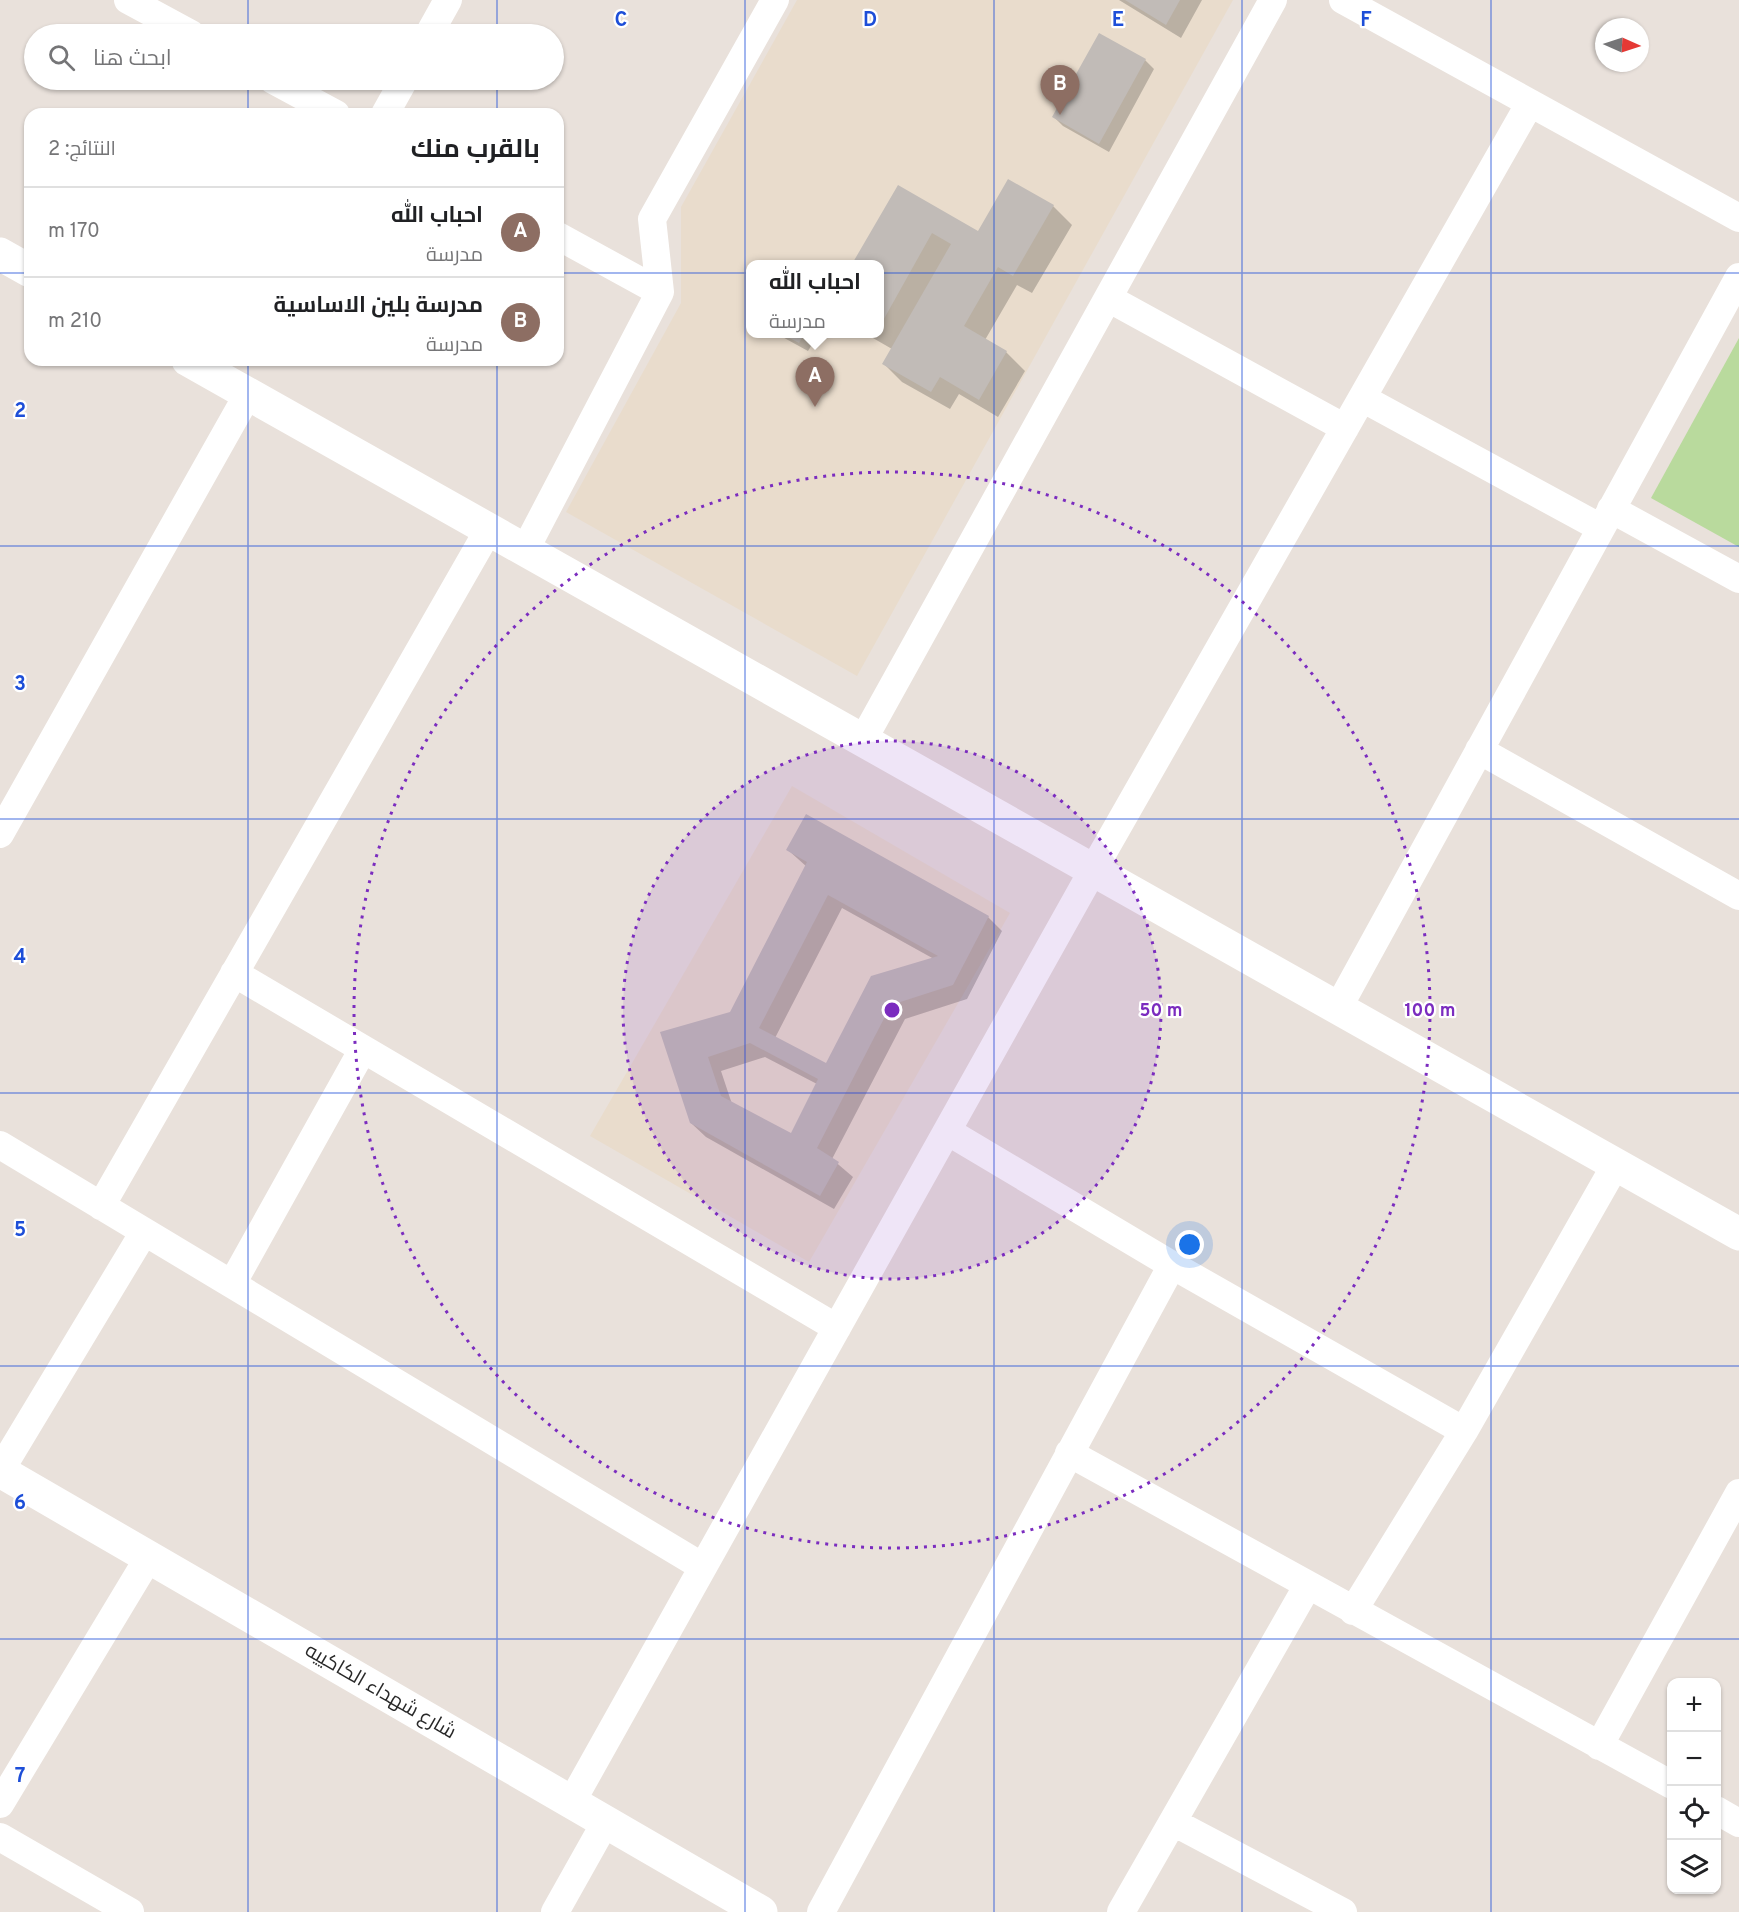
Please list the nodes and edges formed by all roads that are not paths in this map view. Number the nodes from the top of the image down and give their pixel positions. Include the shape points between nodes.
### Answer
1 (128, 0) edge
2 (448, 0) edge
3 (775, 0) edge
4 (1273, 0) edge
5 (1343, 0) edge
6 (172, 24) edge
7 (435, 24) edge
8 (292, 90) edge
9 (399, 90) edge
10 (1530, 103) junction
11 (325, 108) edge
12 (389, 108) edge
13 (1739, 218) edge
14 (564, 239) edge
15 (1739, 277) edge
16 (660, 292) junction
17 (1108, 297) junction
18 (199, 366) edge
19 (248, 394) junction
20 (1362, 398) junction
21 (1345, 428) junction
22 (1606, 519) junction
23 (489, 529) junction
24 (525, 550) junction
25 (1739, 579) edge
26 (863, 740) junction
27 (1479, 750) junction
28 (0, 834) edge
29 (1093, 870) junction
30 (1739, 896) edge
31 (234, 973) junction
32 (1338, 1008) junction
33 (363, 1049) junction
34 (947, 1131) junction
35 (0, 1145) edge
36 (1616, 1164) junction
37 (102, 1206) junction
38 (144, 1232) junction
39 (1739, 1233) edge
40 (1172, 1265) junction
41 (232, 1284) junction
42 (837, 1328) junction
43 (1464, 1431) junction
44 (1069, 1453) junction
45 (0, 1471) edge
46 (1739, 1493) edge
47 (149, 1557) junction
48 (703, 1568) junction
49 (1308, 1585) junction
50 (1353, 1611) junction
51 (1599, 1746) junction
52 (1667, 1783) edge
53 (571, 1803) junction
54 (0, 1804) edge
55 (1721, 1813) edge
56 (1173, 1822) junction
57 (605, 1823) junction
58 (1739, 1823) edge
59 (0, 1837) edge
60 (130, 1912) edge
61 (555, 1912) edge
62 (760, 1912) edge
63 (821, 1912) edge
64 (1121, 1912) edge
65 (1343, 1912) edge

1 - 6 street
2 - 7 street
3 - 16 street via 652,219
4 - 17 street
5 - 10 street
8 - 11 street
9 - 12 street
10 - 13 street
10 - 20 street
14 - 16 street
15 - 22 street
16 - 24 street
17 - 21 street
17 - 26 street
18 - 19 street
19 - 23 street
19 - 28 street
20 - 21 street
20 - 22 street
21 - 29 street
22 - 25 street
22 - 27 street
23 - 24 street
23 - 31 street
24 - 26 street
26 - 29 street
27 - 30 street
27 - 32 street
29 - 32 street
29 - 34 street
31 - 33 street
31 - 37 street
32 - 36 street
33 - 41 street
33 - 42 street
34 - 40 street
34 - 42 street
35 - 37 street
36 - 39 street
36 - 43 street
37 - 38 street
38 - 41 street
38 - 45 street
40 - 43 street
40 - 44 street
41 - 48 street
42 - 48 street
43 - 50 street
44 - 49 street
44 - 63 street
45 - 47 street, شارع شهداء الكاكييه
46 - 51 street
47 - 53 street, شارع شهداء الكاكييه
47 - 54 street
48 - 53 street
49 - 50 street
49 - 56 street
50 - 51 street
51 - 52 street
53 - 57 street, شارع شهداء الكاكييه
55 - 58 street
56 - 64 street
56 - 65 street
57 - 61 street
57 - 62 street, شارع شهداء الكاكييه
59 - 60 street

